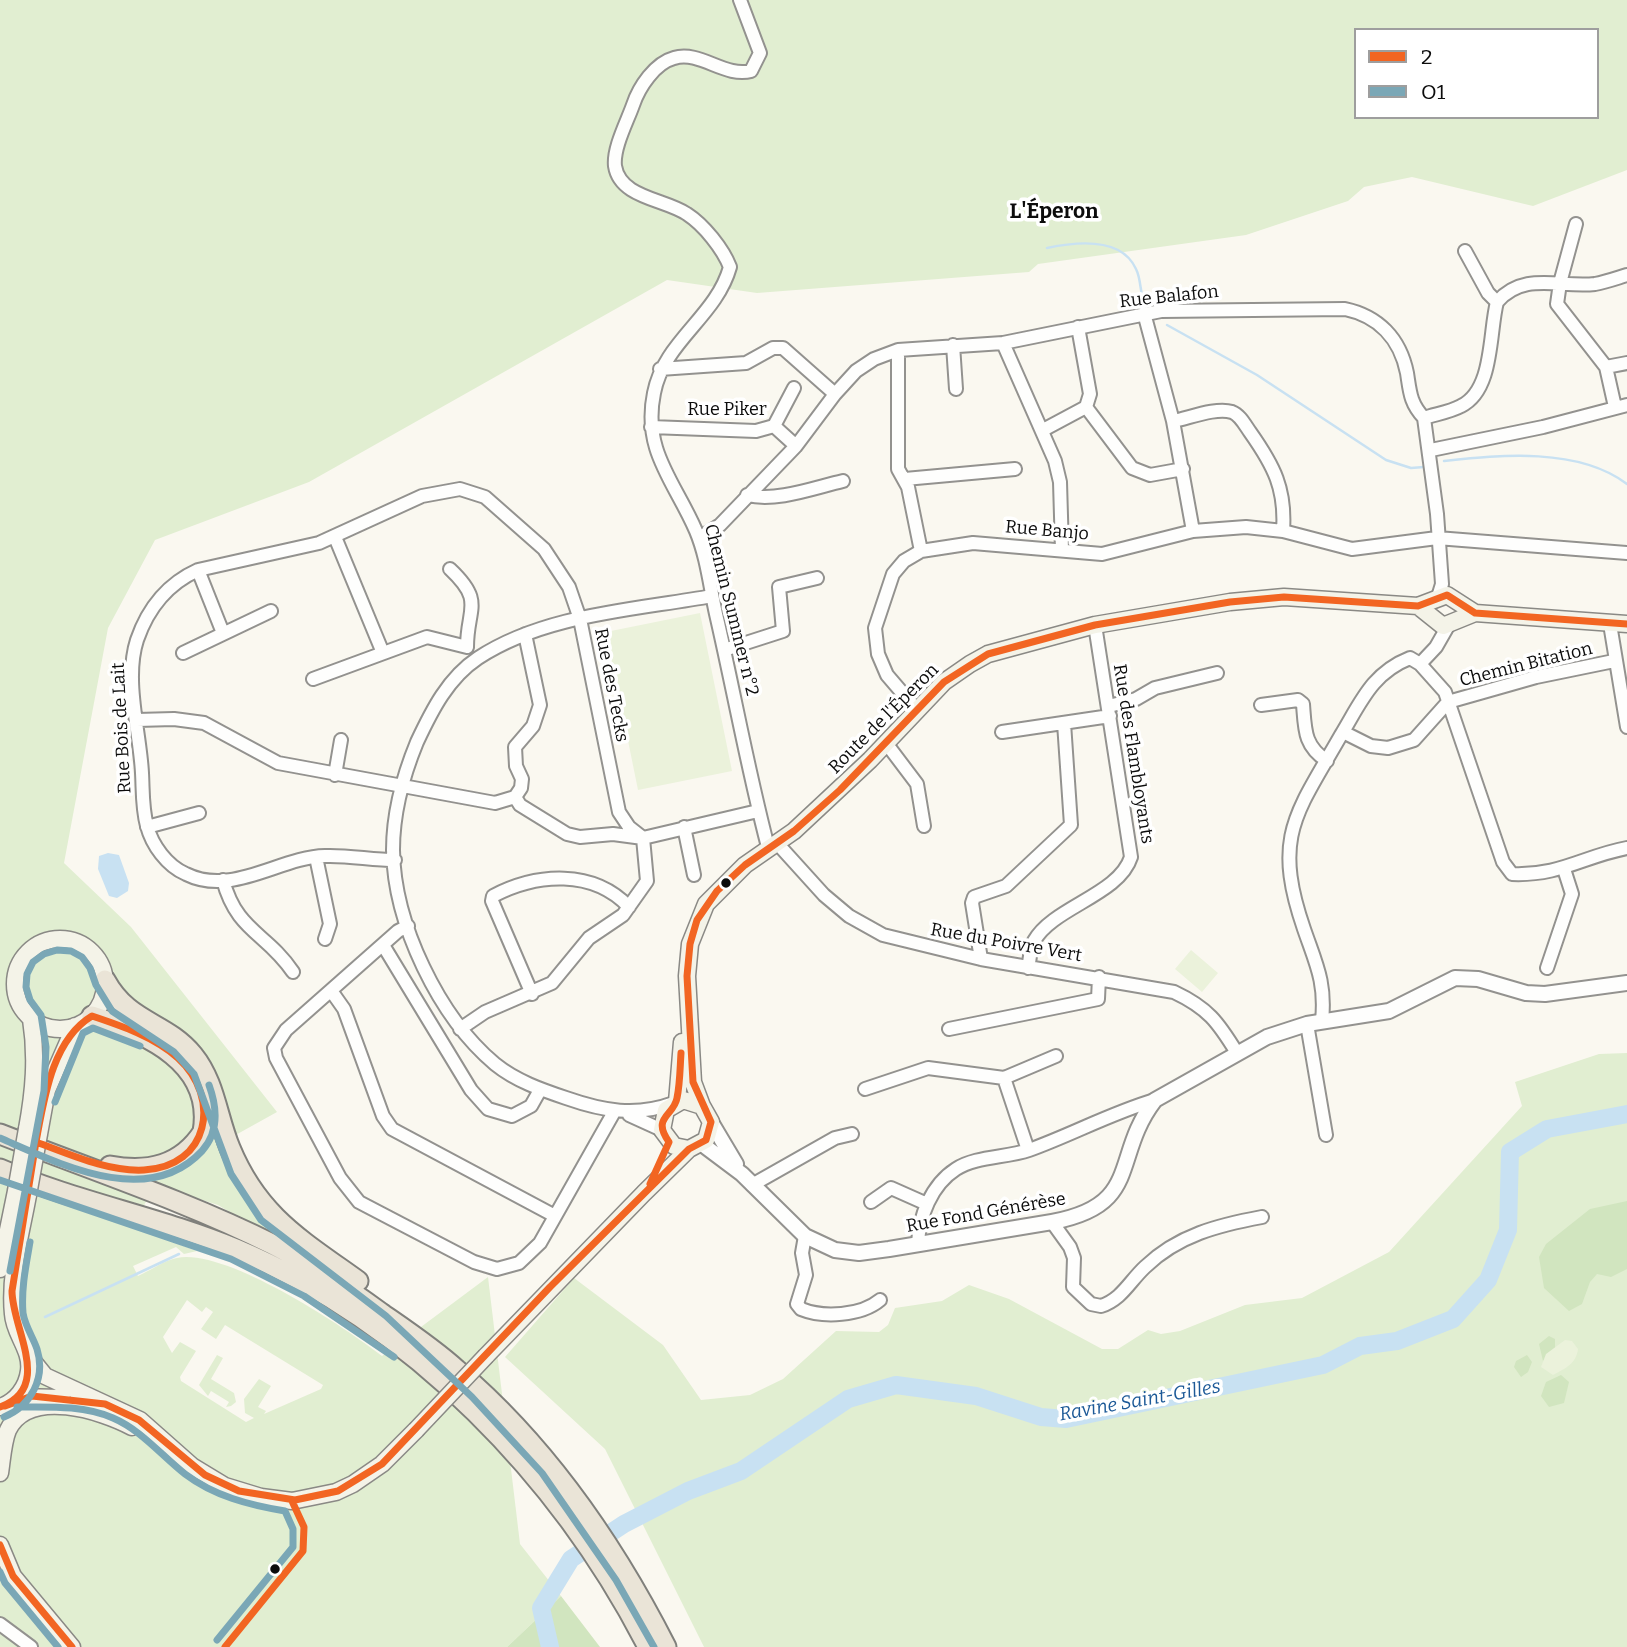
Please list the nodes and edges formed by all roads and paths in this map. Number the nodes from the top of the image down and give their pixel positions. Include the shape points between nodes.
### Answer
1 (740, 0) edge
2 (1576, 224) dead end
3 (1465, 251) dead end
4 (1627, 275) edge
5 (1559, 283) junction
6 (1497, 302) junction
7 (1144, 313) junction
8 (1078, 327) junction
9 (1003, 343) junction
10 (953, 345) junction
11 (898, 351) junction
12 (1627, 363) edge
13 (1606, 367) junction
14 (660, 369) junction
15 (794, 388) dead end
16 (956, 389) dead end
17 (835, 394) junction
18 (1621, 406) edge
19 (1086, 407) junction
20 (1424, 418) junction
21 (1173, 421) junction
22 (774, 426) junction
23 (651, 427) junction
24 (1043, 430) junction
25 (796, 446) junction
26 (1431, 450) junction
27 (1015, 469) dead end
28 (1183, 469) junction
29 (905, 479) junction
30 (843, 481) dead end
31 (747, 495) junction
32 (1193, 531) junction
33 (1283, 531) junction
34 (335, 537) junction
35 (699, 538) junction
36 (1437, 538) junction
37 (921, 551) junction
38 (1062, 551) junction
39 (1627, 553) edge
40 (450, 569) dead end
41 (198, 570) junction
42 (817, 578) dead end
43 (712, 596) junction
44 (1441, 610) junction
45 (271, 611) dead end
46 (580, 620) junction
47 (1610, 624) junction
48 (1627, 624) edge
49 (1096, 625) junction
50 (223, 633) junction
51 (525, 634) junction
52 (467, 647) junction
53 (724, 650) junction
54 (183, 653) dead end
55 (383, 653) junction
56 (476, 659) junction
57 (1614, 661) junction
58 (1420, 664) junction
59 (1217, 673) dead end
60 (313, 679) dead end
61 (1448, 702) junction
62 (1261, 705) dead end
63 (917, 710) junction
64 (1110, 711) junction
65 (137, 720) junction
66 (1064, 723) junction
67 (1627, 727) edge
68 (1002, 732) dead end
69 (1343, 732) junction
70 (341, 740) dead end
71 (886, 743) junction
72 (1327, 761) junction
73 (335, 775) junction
74 (402, 786) junction
75 (515, 797) junction
76 (758, 811) junction
77 (199, 813) dead end
78 (924, 826) dead end
79 (147, 827) junction
80 (684, 827) junction
81 (643, 838) junction
82 (772, 845) junction
83 (1627, 848) edge
84 (316, 858) junction
85 (395, 860) junction
86 (1564, 869) junction
87 (694, 875) dead end
88 (223, 880) junction
89 (629, 908) junction
90 (408, 926) junction
91 (325, 939) dead end
92 (383, 945) junction
93 (981, 959) junction
94 (1028, 968) junction
95 (1547, 968) dead end
96 (293, 972) dead end
97 (1099, 977) junction
98 (105, 980) junction
99 (1627, 983) edge
100 (689, 990) junction
101 (332, 992) junction
102 (531, 994) junction
103 (31, 1019) junction
104 (83, 1021) junction
105 (1314, 1023) junction
106 (460, 1029) junction
107 (949, 1029) dead end
108 (1237, 1053) junction
109 (1056, 1056) dead end
110 (1004, 1078) junction
111 (865, 1089) dead end
112 (540, 1090) junction
113 (1155, 1100) junction
114 (676, 1103) junction
115 (702, 1106) junction
116 (618, 1112) junction
117 (711, 1122) junction
118 (0, 1127) edge
119 (33, 1131) junction
120 (852, 1133) dead end
121 (0, 1134) edge
122 (1326, 1135) dead end
123 (666, 1136) junction
124 (695, 1147) junction
125 (1028, 1150) junction
126 (2, 1170) edge
127 (743, 1174) junction
128 (752, 1185) junction
129 (22, 1193) junction
130 (645, 1193) junction
131 (871, 1202) dead end
132 (927, 1204) junction
133 (555, 1216) junction
134 (1262, 1217) dead end
135 (1052, 1222) junction
136 (805, 1236) junction
137 (919, 1244) junction
138 (0, 1269) edge
139 (880, 1300) dead end
140 (0, 1326) edge
141 (24, 1347) junction
142 (436, 1352) junction
143 (117, 1407) junction
144 (6, 1408) edge
145 (164, 1440) junction
146 (0, 1473) edge
147 (543, 1473) junction
148 (0, 1545) edge
149 (641, 1616) junction
150 (0, 1624) edge
151 (31, 1647) edge
152 (72, 1647) edge
153 (648, 1647) edge
154 (666, 1647) edge

1 - 14 street, Chemin Summer n°2 via 760,53 751,71 737,72 686,56 662,64 635,100 615,163 622,183 689,215 726,255 730,267 713,302
2 - 5 street
3 - 6 street
4 - 5 street via 1595,284
5 - 6 street via 1521,283
5 - 13 street via 1557,304
6 - 20 street via 1485,368 1476,390 1460,407
7 - 8 street, Rue Balafon
7 - 20 street, Rue Balafon via 1235,308 1362,313 1377,320 1396,344 1413,406
7 - 21 street
8 - 9 street, Rue Balafon
8 - 19 street via 1090,394
9 - 10 street, Rue Balafon
9 - 24 street
10 - 11 street, Rue Balafon
10 - 16 street
11 - 17 street, Rue Balafon via 856,371
11 - 29 street via 898,469
12 - 13 street
13 - 18 street
14 - 17 street via 746,363 773,348 783,348
14 - 23 street, Chemin Summer n°2
15 - 22 street
17 - 25 street, Rue Balafon
18 - 26 street
19 - 24 street
19 - 28 street via 1132,468 1150,475
20 - 26 street, Rue Balafon
21 - 28 street
21 - 33 street via 1220,412 1240,418 1269,459 1284,505
22 - 23 street, Rue Piker via 757,431
22 - 25 street, Rue Piker
23 - 35 street, Chemin Summer n°2 via 668,481
24 - 38 street via 1060,482
25 - 31 street, Rue Balafon
26 - 36 street, Rue Balafon
27 - 29 street
28 - 32 street
29 - 37 street
30 - 31 street via 777,496
31 - 35 street, Rue Balafon via 720,525
32 - 33 street, Rue Banjo via 1246,527
32 - 38 street, Rue Banjo via 1102,554
33 - 36 street, Rue Banjo via 1352,549
34 - 41 street, Rue Bois de Lait
34 - 46 street, Rue Bois de Lait via 422,496 473,492 506,513 544,549 569,587
34 - 55 street
35 - 43 street, Chemin Summer n°2
36 - 39 street, Rue Banjo
36 - 44 street, Rue Balafon
37 - 38 street, Rue Banjo via 973,543
37 - 63 street via 893,574 875,628 878,654 887,675
40 - 52 street via 471,593 474,604
41 - 50 street
41 - 65 street, Rue Bois de Lait via 165,592 136,643
42 - 53 street via 779,587 783,631
43 - 46 street, Rue des Tecks
43 - 53 street, Chemin Summer n°2
44 - 47 main road
44 - 49 main road, Route de l'Éperon via 1271,598
44 - 58 street via 1436,647
45 - 50 street
46 - 51 street
46 - 81 street, Rue des Tecks via 619,812
47 - 48 main road
47 - 57 street
49 - 63 main road, Route de l'Éperon via 988,654 944,682
49 - 64 street, Rue des Flambloyants
50 - 54 street
51 - 56 street
51 - 75 street via 540,705 533,726 515,747 522,779
52 - 55 street via 427,637
52 - 56 street
53 - 76 street, Chemin Summer n°2
55 - 60 street
56 - 74 street via 435,704
57 - 61 street, Chemin Bitation
57 - 67 street
58 - 61 street via 1445,692
58 - 69 street via 1410,658 1388,667 1364,694
59 - 64 street via 1155,688
61 - 69 street, Chemin Bitation via 1414,740 1388,748 1370,746
61 - 86 street via 1503,862 1512,874
62 - 72 street via 1298,700 1303,705 1305,736 1311,749
63 - 71 main road, Route de l'Éperon
64 - 66 street
64 - 94 street, Rue des Flambloyants via 1131,839 1128,866 1034,941
65 - 73 street via 205,723 267,758
65 - 79 street, Rue Bois de Lait
66 - 68 street
66 - 93 street via 1071,825 1006,886 974,897
69 - 72 street
70 - 73 street
71 - 78 street via 917,784
71 - 82 main road, Route de l'Éperon via 794,831
72 - 105 street via 1306,791 1288,863 1294,897 1321,972 1324,1000
73 - 74 street
74 - 75 street via 495,803
74 - 85 street via 395,820
75 - 81 street via 520,805 574,837 613,834
76 - 80 street
76 - 82 street, Chemin Summer n°2
77 - 79 street
79 - 88 street, Rue Bois de Lait via 162,855 184,874
80 - 81 street
80 - 87 street
81 - 89 street via 647,881
82 - 93 street, Rue du Poivre Vert via 849,916 883,935
82 - 100 main road, Route de l'Éperon via 706,904 690,944
83 - 86 street
84 - 85 street, Rue Bois de Lait
84 - 88 street, Rue Bois de Lait
84 - 91 street via 330,924
85 - 90 street
86 - 95 street via 1572,894
88 - 96 street via 239,919 281,955
89 - 102 street via 590,938 552,983
89 - 102 street via 602,886 561,878 535,880 493,896
90 - 92 street
90 - 106 street via 428,976
92 - 101 street
92 - 112 street via 471,1090 488,1109 512,1116 531,1106
93 - 94 street, Rue du Poivre Vert
94 - 97 street, Rue du Poivre Vert
97 - 107 street via 1098,999
97 - 108 street, Rue du Poivre Vert via 1174,992 1199,1004 1217,1021
98 - 103 main road via 100,963 74,940 39,944 25,955 16,979 20,1005
98 - 104 main road via 103,999
98 - 142 highway via 120,1004 181,1044 203,1069 235,1158 269,1214 376,1294
99 - 105 street, Rue Fond Générèse via 1535,994 1478,979 1455,978 1389,1011
100 - 114 main road, Route de l'Éperon
100 - 115 main road, Route de l'Éperon via 693,1082
101 - 133 street via 344,1009 383,1116 393,1129
101 - 133 street via 286,1030 274,1048 351,1194 474,1262 497,1269 531,1254
102 - 106 street via 485,1012
103 - 104 main road via 52,1028
103 - 119 main road via 36,1049
104 - 118 highway via 122,1026 159,1044 191,1073 204,1099 206,1116 195,1143 164,1165 135,1170
104 - 119 main road via 47,1090
105 - 108 street, Rue Fond Générèse via 1267,1037
105 - 122 street
106 - 112 street via 496,1065
108 - 113 street, Rue Fond Générèse
109 - 110 street
110 - 111 street via 928,1068
110 - 125 street
112 - 116 street
113 - 125 street
113 - 135 street, Rue Fond Générèse via 1133,1136 1116,1189 1102,1205
114 - 115 main road via 689,1100
114 - 116 street via 655,1110
114 - 123 main road via 666,1110
115 - 117 main road
116 - 123 street via 649,1122
116 - 133 street
117 - 124 main road via 709,1134
117 - 127 street, Rue Fond Générèse
119 - 129 main road, bridge
120 - 128 street
121 - 142 highway via 187,1206 276,1246
123 - 124 main road via 681,1149
123 - 130 main road via 659,1168
124 - 127 street, Rue Fond Générèse
124 - 130 main road
125 - 132 street via 955,1169
126 - 147 highway via 235,1249 309,1287 374,1329 450,1388
127 - 128 street, Rue Fond Générèse
128 - 136 street, Rue Fond Générèse
129 - 138 main road
129 - 141 main road via 12,1297 13,1317
130 - 145 main road, bridge via 416,1430 354,1484 292,1501 261,1497 225,1486 192,1466
131 - 132 street via 891,1188
132 - 137 street via 919,1222
134 - 135 street via 1213,1226 1176,1244 1145,1267 1120,1296 1101,1306 1091,1304 1073,1287 1074,1258
135 - 137 street, Rue Fond Générèse
136 - 137 street, Rue Fond Générèse via 835,1250 859,1253
136 - 139 street via 806,1275 797,1304 801,1309 835,1315
140 - 141 main road
141 - 143 main road via 45,1376
141 - 144 main road via 29,1370 26,1384
142 - 147 highway via 479,1390
143 - 144 main road via 68,1398
143 - 145 main road
145 - 146 main road via 95,1412 42,1407 16,1420 8,1431
147 - 149 highway via 603,1540
148 - 152 main road via 13,1576
149 - 153 highway
149 - 154 highway
150 - 151 street

